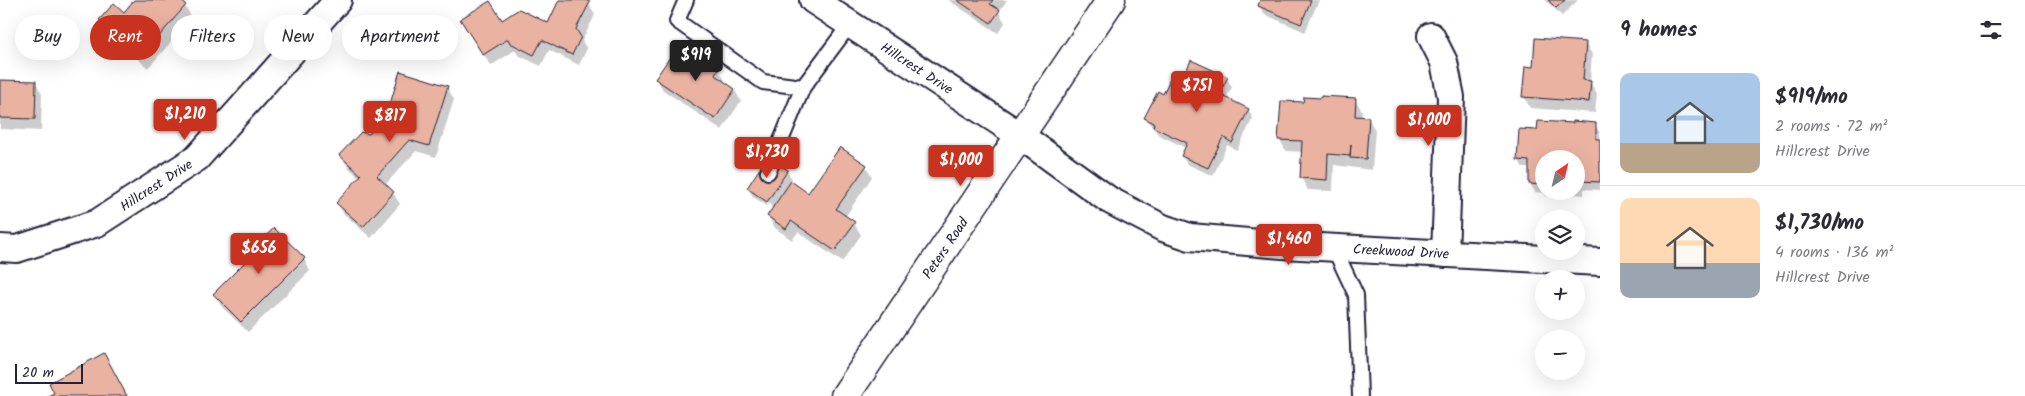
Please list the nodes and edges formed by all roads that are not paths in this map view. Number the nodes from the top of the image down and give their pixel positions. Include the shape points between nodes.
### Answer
1 (338, 0) edge
2 (686, 0) edge
3 (1111, 0) edge
4 (831, 8) edge
5 (1431, 36) dead end
6 (803, 87) junction
7 (1021, 136) junction
8 (768, 172) dead end
9 (0, 248) edge
10 (1334, 248) junction
11 (1444, 254) junction
12 (1600, 262) edge
13 (845, 396) edge
14 (1360, 396) edge

1 - 9 street, Hillcrest Drive via 197,158 97,223 18,249
2 - 6 lane via 677,21 763,82
3 - 7 street, Peters Road
4 - 6 lane
4 - 7 street, Hillcrest Drive
5 - 11 street via 1444,62 1452,97
6 - 8 lane
7 - 10 street, Creekwood Drive via 1109,200 1163,228 1190,237
7 - 13 street, Peters Road
10 - 11 street, Creekwood Drive
10 - 14 lane via 1356,295
11 - 12 street, Creekwood Drive

